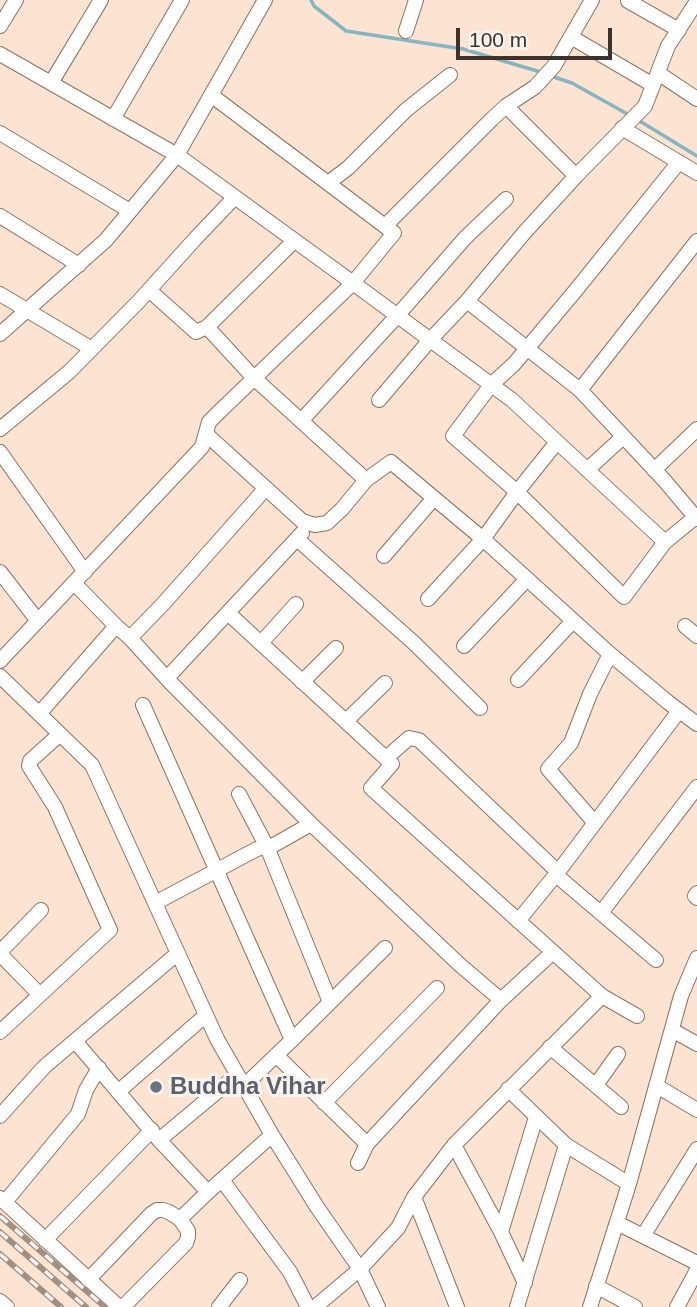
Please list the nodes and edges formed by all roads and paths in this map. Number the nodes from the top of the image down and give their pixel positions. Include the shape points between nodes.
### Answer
1 (16, 0) edge
2 (101, 0) edge
3 (182, 0) edge
4 (265, 0) edge
5 (416, 0) edge
6 (592, 0) edge
7 (628, 1) edge
8 (696, 6) edge
9 (0, 26) edge
10 (679, 30) junction
11 (406, 31) dead end
12 (571, 37) junction
13 (0, 54) edge
14 (450, 75) dead end
15 (656, 79) junction
16 (51, 83) junction
17 (211, 95) junction
18 (697, 99) edge
19 (506, 106) junction
20 (113, 119) junction
21 (624, 126) junction
22 (0, 133) edge
23 (177, 155) junction
24 (678, 162) junction
25 (697, 173) edge
26 (576, 176) junction
27 (328, 183) junction
28 (234, 197) junction
29 (506, 199) dead end
30 (130, 211) junction
31 (0, 216) edge
32 (385, 226) junction
33 (294, 240) junction
34 (697, 241) edge
35 (79, 265) junction
36 (353, 283) junction
37 (149, 290) junction
38 (0, 295) edge
39 (467, 300) junction
40 (27, 310) junction
41 (397, 316) junction
42 (207, 327) junction
43 (0, 334) edge
44 (430, 340) junction
45 (527, 348) junction
46 (92, 349) junction
47 (254, 378) junction
48 (491, 385) junction
49 (580, 390) junction
50 (379, 400) dead end
51 (301, 421) junction
52 (0, 429) edge
53 (697, 429) edge
54 (206, 434) junction
55 (623, 437) junction
56 (557, 442) junction
57 (0, 452) edge
58 (587, 470) junction
59 (654, 470) junction
60 (366, 480) junction
61 (266, 488) junction
62 (517, 492) junction
63 (434, 498) junction
64 (697, 518) edge
65 (312, 524) junction
66 (297, 539) junction
67 (483, 539) junction
68 (665, 542) junction
69 (384, 556) dead end
70 (0, 572) edge
71 (85, 572) junction
72 (527, 579) junction
73 (74, 583) junction
74 (428, 599) dead end
75 (296, 604) dead end
76 (228, 613) junction
77 (38, 621) junction
78 (573, 621) junction
79 (116, 626) junction
80 (685, 626) dead end
81 (697, 636) edge
82 (130, 638) junction
83 (261, 643) junction
84 (464, 646) dead end
85 (336, 648) dead end
86 (610, 654) junction
87 (0, 661) edge
88 (167, 678) junction
89 (518, 680) dead end
90 (302, 682) junction
91 (385, 683) dead end
92 (4, 686) edge
93 (143, 705) dead end
94 (480, 708) dead end
95 (679, 711) junction
96 (39, 715) junction
97 (346, 721) junction
98 (697, 724) edge
99 (60, 734) junction
100 (386, 758) junction
101 (697, 787) edge
102 (239, 794) dead end
103 (595, 823) junction
104 (311, 824) junction
105 (268, 847) junction
106 (217, 870) junction
107 (557, 873) junction
108 (155, 903) junction
109 (41, 910) dead end
110 (601, 914) junction
111 (518, 921) junction
112 (385, 948) dead end
113 (553, 952) junction
114 (0, 953) edge
115 (178, 953) junction
116 (656, 960) dead end
117 (696, 967) edge
118 (438, 988) dead end
119 (39, 995) junction
120 (602, 996) junction
121 (501, 1000) junction
122 (330, 1002) junction
123 (206, 1015) junction
124 (637, 1017) dead end
125 (672, 1030) junction
126 (0, 1032) edge
127 (292, 1040) junction
128 (75, 1041) junction
129 (697, 1044) edge
130 (550, 1047) junction
131 (618, 1054) dead end
132 (276, 1055) junction
133 (99, 1068) junction
134 (241, 1081) junction
135 (596, 1085) junction
136 (657, 1086) junction
137 (508, 1089) junction
138 (119, 1091) junction
139 (324, 1103) junction
140 (621, 1107) dead end
141 (697, 1110) edge
142 (0, 1116) edge
143 (536, 1117) junction
144 (155, 1135) junction
145 (272, 1135) junction
146 (367, 1144) junction
147 (454, 1144) junction
148 (566, 1145) junction
149 (697, 1149) edge
150 (358, 1163) dead end
151 (222, 1180) junction
152 (629, 1184) junction
153 (208, 1192) junction
154 (414, 1198) junction
155 (3, 1200) edge
156 (180, 1219) junction
157 (617, 1223) junction
158 (500, 1232) junction
159 (643, 1236) junction
160 (46, 1240) junction
161 (697, 1263) edge
162 (359, 1269) junction
163 (697, 1270) edge
164 (88, 1280) junction
165 (240, 1280) dead end
166 (525, 1283) junction
167 (596, 1286) junction
168 (0, 1301) edge
169 (7, 1307) edge
170 (121, 1307) edge
171 (219, 1307) edge
172 (308, 1307) edge
173 (315, 1307) edge
174 (378, 1307) edge
175 (457, 1307) edge
176 (517, 1307) edge
177 (590, 1307) edge
178 (635, 1307) edge
179 (677, 1307) edge

1 - 9 street
2 - 16 street
3 - 20 street
4 - 17 street
5 - 11 street
6 - 12 street
7 - 10 street
8 - 10 street
10 - 15 street
12 - 15 street
12 - 19 street via 535,87
13 - 16 street
14 - 27 street
15 - 18 street
15 - 21 street via 645,106
16 - 20 street
17 - 23 street
17 - 27 street
19 - 26 street
19 - 32 street
20 - 23 street
21 - 24 street
21 - 26 street
22 - 30 street
23 - 28 street
23 - 30 street
24 - 25 street
24 - 45 street
26 - 39 street
27 - 32 street
28 - 33 street
28 - 37 street
29 - 41 street
30 - 35 street
31 - 35 street
32 - 36 street via 394,233
33 - 36 street
33 - 42 street
34 - 49 street
35 - 40 street
36 - 41 street
36 - 47 street
37 - 42 street via 195,332
37 - 46 street
38 - 40 street
39 - 44 street
39 - 45 street
40 - 43 street
40 - 46 street
41 - 44 street
41 - 51 street
42 - 47 street
44 - 48 street
44 - 50 street
45 - 48 street
45 - 49 street
46 - 52 street
47 - 51 street
47 - 54 street via 209,422
48 - 56 street
48 - 62 street via 453,436
49 - 55 street
51 - 60 street
53 - 59 street
54 - 61 street
54 - 71 street via 202,447
55 - 58 street
55 - 59 street
56 - 58 street
56 - 62 street
57 - 71 street
58 - 68 street
59 - 64 street
60 - 63 street via 391,462
60 - 65 street via 327,523
61 - 65 street via 302,521
61 - 82 street
62 - 67 street
62 - 68 street via 624,597
63 - 67 street
63 - 69 street
64 - 68 street
65 - 66 street
66 - 76 street
66 - 94 street
67 - 72 street
67 - 74 street
70 - 77 street
71 - 73 street
72 - 78 street
72 - 84 street
73 - 77 street
73 - 79 street
75 - 83 street
76 - 83 street
76 - 88 street
77 - 87 street
78 - 86 street
78 - 89 street
79 - 82 street
79 - 96 street
80 - 81 street
82 - 88 street
83 - 90 street
85 - 90 street
86 - 95 street
86 - 103 street via 570,743 548,769
88 - 104 street
90 - 97 street
91 - 97 street
92 - 96 street
93 - 106 street
95 - 98 street
95 - 103 street
96 - 99 street
97 - 100 street
99 - 108 street via 92,765
99 - 119 street via 29,766 55,807 110,930
100 - 107 street via 410,738 419,740
100 - 111 street via 393,764 371,788
101 - 110 street
102 - 105 street
103 - 107 street
104 - 105 street
104 - 121 street
105 - 106 street
105 - 122 street
106 - 108 street
106 - 127 street
107 - 110 street
107 - 111 street
108 - 115 street
109 - 114 street
110 - 116 street
111 - 113 street
112 - 122 street
113 - 120 street
113 - 121 street
114 - 119 street
115 - 123 street
115 - 128 street
117 - 125 street via 681,996
118 - 139 street
119 - 126 street
120 - 124 street
120 - 130 street
121 - 146 street
122 - 127 street
123 - 134 street
123 - 138 street
125 - 129 street
125 - 136 street
127 - 132 street
128 - 133 street
128 - 142 street
130 - 135 street
130 - 137 street
131 - 135 street
132 - 134 street
132 - 139 street
133 - 138 street
133 - 155 street via 78,1114
134 - 144 street
134 - 145 street
135 - 140 street
136 - 141 street
136 - 152 street
137 - 143 street
137 - 147 street
138 - 144 street
139 - 146 street
143 - 148 street
143 - 158 street
144 - 153 street
144 - 160 street
145 - 151 street
145 - 162 street
146 - 150 street
147 - 154 street
147 - 158 street
148 - 152 street
148 - 166 street
149 - 159 street
151 - 153 street
151 - 172 street via 290,1272
152 - 157 street
153 - 156 street
154 - 162 street via 398,1228
154 - 175 street
155 - 160 street
156 - 164 street via 163,1210 150,1214
156 - 170 street via 187,1231 186,1243
157 - 159 street
157 - 167 street
158 - 166 street
159 - 161 street
160 - 164 street
162 - 173 street
162 - 174 street
163 - 179 street
164 - 170 street
165 - 171 street
166 - 176 street
167 - 177 street
167 - 178 street
168 - 169 street

